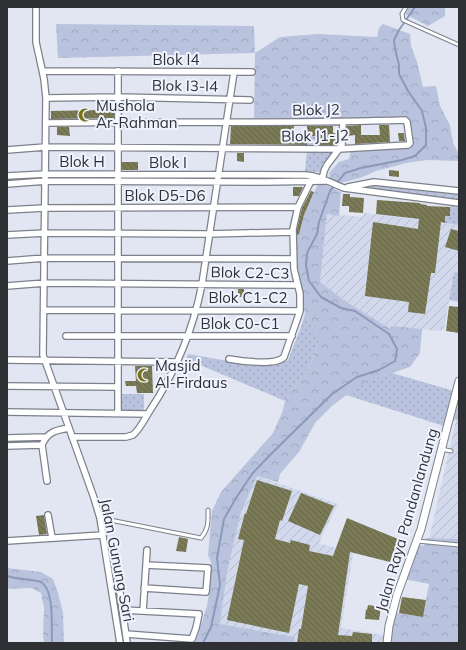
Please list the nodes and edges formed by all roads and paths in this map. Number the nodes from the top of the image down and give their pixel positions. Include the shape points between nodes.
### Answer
1 (36, 7) edge
2 (406, 7) edge
3 (459, 45) edge
4 (42, 71) junction
5 (118, 71) junction
6 (234, 72) junction
7 (252, 72) dead end
8 (118, 96) junction
9 (46, 98) junction
10 (231, 99) junction
11 (250, 100) dead end
12 (118, 122) junction
13 (343, 122) junction
14 (46, 123) junction
15 (227, 123) junction
16 (408, 145) joint
17 (45, 147) junction
18 (118, 148) junction
19 (222, 148) junction
20 (339, 148) junction
21 (7, 150) edge
22 (46, 174) junction
23 (117, 174) junction
24 (219, 175) junction
25 (7, 176) edge
26 (325, 180) junction
27 (46, 181) junction
28 (117, 182) junction
29 (217, 182) junction
30 (311, 182) junction
31 (369, 183) junction
32 (7, 184) edge
33 (344, 188) junction
34 (459, 191) edge
35 (368, 192) junction
36 (459, 203) edge
37 (298, 207) junction
38 (46, 208) junction
39 (117, 208) junction
40 (214, 208) junction
41 (7, 210) edge
42 (45, 232) junction
43 (293, 232) junction
44 (118, 233) junction
45 (210, 234) junction
46 (7, 235) edge
47 (45, 258) junction
48 (119, 259) junction
49 (207, 259) junction
50 (293, 259) junction
51 (7, 261) edge
52 (45, 283) junction
53 (118, 284) junction
54 (202, 284) junction
55 (298, 285) junction
56 (7, 286) edge
57 (45, 310) junction
58 (117, 310) junction
59 (196, 310) junction
60 (300, 311) junction
61 (117, 335) junction
62 (66, 336) dead end
63 (188, 336) junction
64 (292, 336) junction
65 (229, 359) dead end
66 (7, 360) edge
67 (44, 360) junction
68 (117, 361) junction
69 (177, 362) junction
70 (459, 381) edge
71 (7, 386) edge
72 (54, 386) junction
73 (117, 387) junction
74 (7, 412) edge
75 (63, 412) junction
76 (118, 413) junction
77 (147, 414) junction
78 (69, 428) junction
79 (72, 437) junction
80 (7, 438) edge
81 (46, 438) junction
82 (42, 445) junction
83 (7, 446) edge
84 (441, 450) junction
85 (451, 451) dead end
86 (47, 481) dead end
87 (208, 510) dead end
88 (48, 515) dead end
89 (100, 518) junction
90 (103, 535) junction
91 (52, 538) junction
92 (7, 541) edge
93 (417, 541) junction
94 (459, 545) edge
95 (114, 550) dead end
96 (147, 550) dead end
97 (146, 565) junction
98 (144, 588) junction
99 (122, 610) junction
100 (143, 611) junction
101 (126, 634) junction
102 (191, 641) edge
103 (120, 643) edge
104 (127, 643) edge
105 (387, 643) edge

1 - 4 street via 36,42
2 - 3 lane via 402,14 404,20
4 - 5 street, Blok I4
4 - 9 street
5 - 6 street, Blok I4
5 - 8 street
6 - 7 street, Blok I4
6 - 10 street
8 - 9 street, Blok I3-I4
8 - 10 street, Blok I3-I4
8 - 12 street
9 - 14 street
10 - 11 street, Blok I3-I4
10 - 15 street
12 - 14 street, Blok J2
12 - 15 street, Blok J2
12 - 18 street
13 - 15 street, Blok J2
13 - 16 street, Blok J2 via 405,120 408,122
13 - 20 street via 342,145
14 - 17 street
15 - 19 street
16 - 20 street, Blok J1-J2
17 - 18 street, Blok J1-J2
17 - 21 street, Blok J1-J2
17 - 22 street
18 - 19 street, Blok J1-J2
18 - 23 street
19 - 20 street, Blok J1-J2
19 - 24 street
20 - 26 street via 327,165
22 - 23 street, Blok H
22 - 25 street, Blok H
22 - 27 street
23 - 24 street, Blok I
23 - 28 street
24 - 26 street, Blok I via 306,175
24 - 29 street
26 - 30 street
26 - 33 street
27 - 28 street
27 - 32 street
27 - 38 street
28 - 29 street
28 - 39 street
29 - 30 street
29 - 40 street
30 - 37 street
31 - 33 street
31 - 34 street
31 - 35 lane
33 - 35 street
35 - 36 street
37 - 40 street, Blok D5-D6
37 - 43 street
38 - 39 street, Blok D5-D6
38 - 41 street, Blok D5-D6
38 - 42 street
39 - 40 street, Blok D5-D6
39 - 44 street
40 - 45 street
42 - 44 street
42 - 46 street
42 - 47 street
43 - 45 street
43 - 50 street
44 - 45 street
44 - 48 street
45 - 49 street
47 - 48 street
47 - 51 street
47 - 52 street
48 - 49 street
48 - 53 street
49 - 50 street
49 - 54 street
50 - 55 street
52 - 53 street, Blok C2-C3
52 - 56 street, Blok C2-C3
52 - 57 street
53 - 54 street, Blok C2-C3
53 - 58 street
54 - 55 street, Blok C2-C3
54 - 59 street
55 - 60 street
57 - 58 street, Blok C1-C2
57 - 67 street
58 - 59 street, Blok C1-C2
58 - 61 street
59 - 60 street, Blok C1-C2
59 - 63 street
60 - 64 street
61 - 62 street, Blok C0-C1
61 - 63 street, Blok C0-C1
61 - 68 street
63 - 64 street, Blok C0-C1
63 - 69 street
64 - 65 street via 284,357 279,361 252,362
66 - 67 street
67 - 68 street
67 - 72 street, Jalan Gunung Sari
68 - 69 street
68 - 73 street
69 - 77 street via 165,387
70 - 84 street, Jalan Raya Pandanlandung
71 - 72 street
72 - 73 street
72 - 75 street, Jalan Gunung Sari
73 - 76 street
74 - 75 street
75 - 76 street
75 - 78 street, Jalan Gunung Sari
76 - 77 street
77 - 79 street via 130,437
78 - 79 street, Jalan Gunung Sari
78 - 81 street via 54,430
79 - 89 street, Jalan Gunung Sari
80 - 81 street
81 - 82 street
82 - 83 street
82 - 86 street
84 - 85 lane
84 - 93 street, Jalan Raya Pandanlandung
87 - 89 lane via 208,526 201,538
88 - 91 street
89 - 90 street, Jalan Gunung Sari
90 - 91 street
90 - 103 street, Jalan Gunung Sari
91 - 92 street
93 - 94 lane
93 - 105 street, Jalan Raya Pandanlandung via 398,588
95 - 99 street
96 - 97 street
97 - 98 street
97 - 98 street via 208,568 206,592
98 - 100 street
99 - 100 street
99 - 101 street
100 - 102 street via 199,614
101 - 102 street
101 - 104 street

